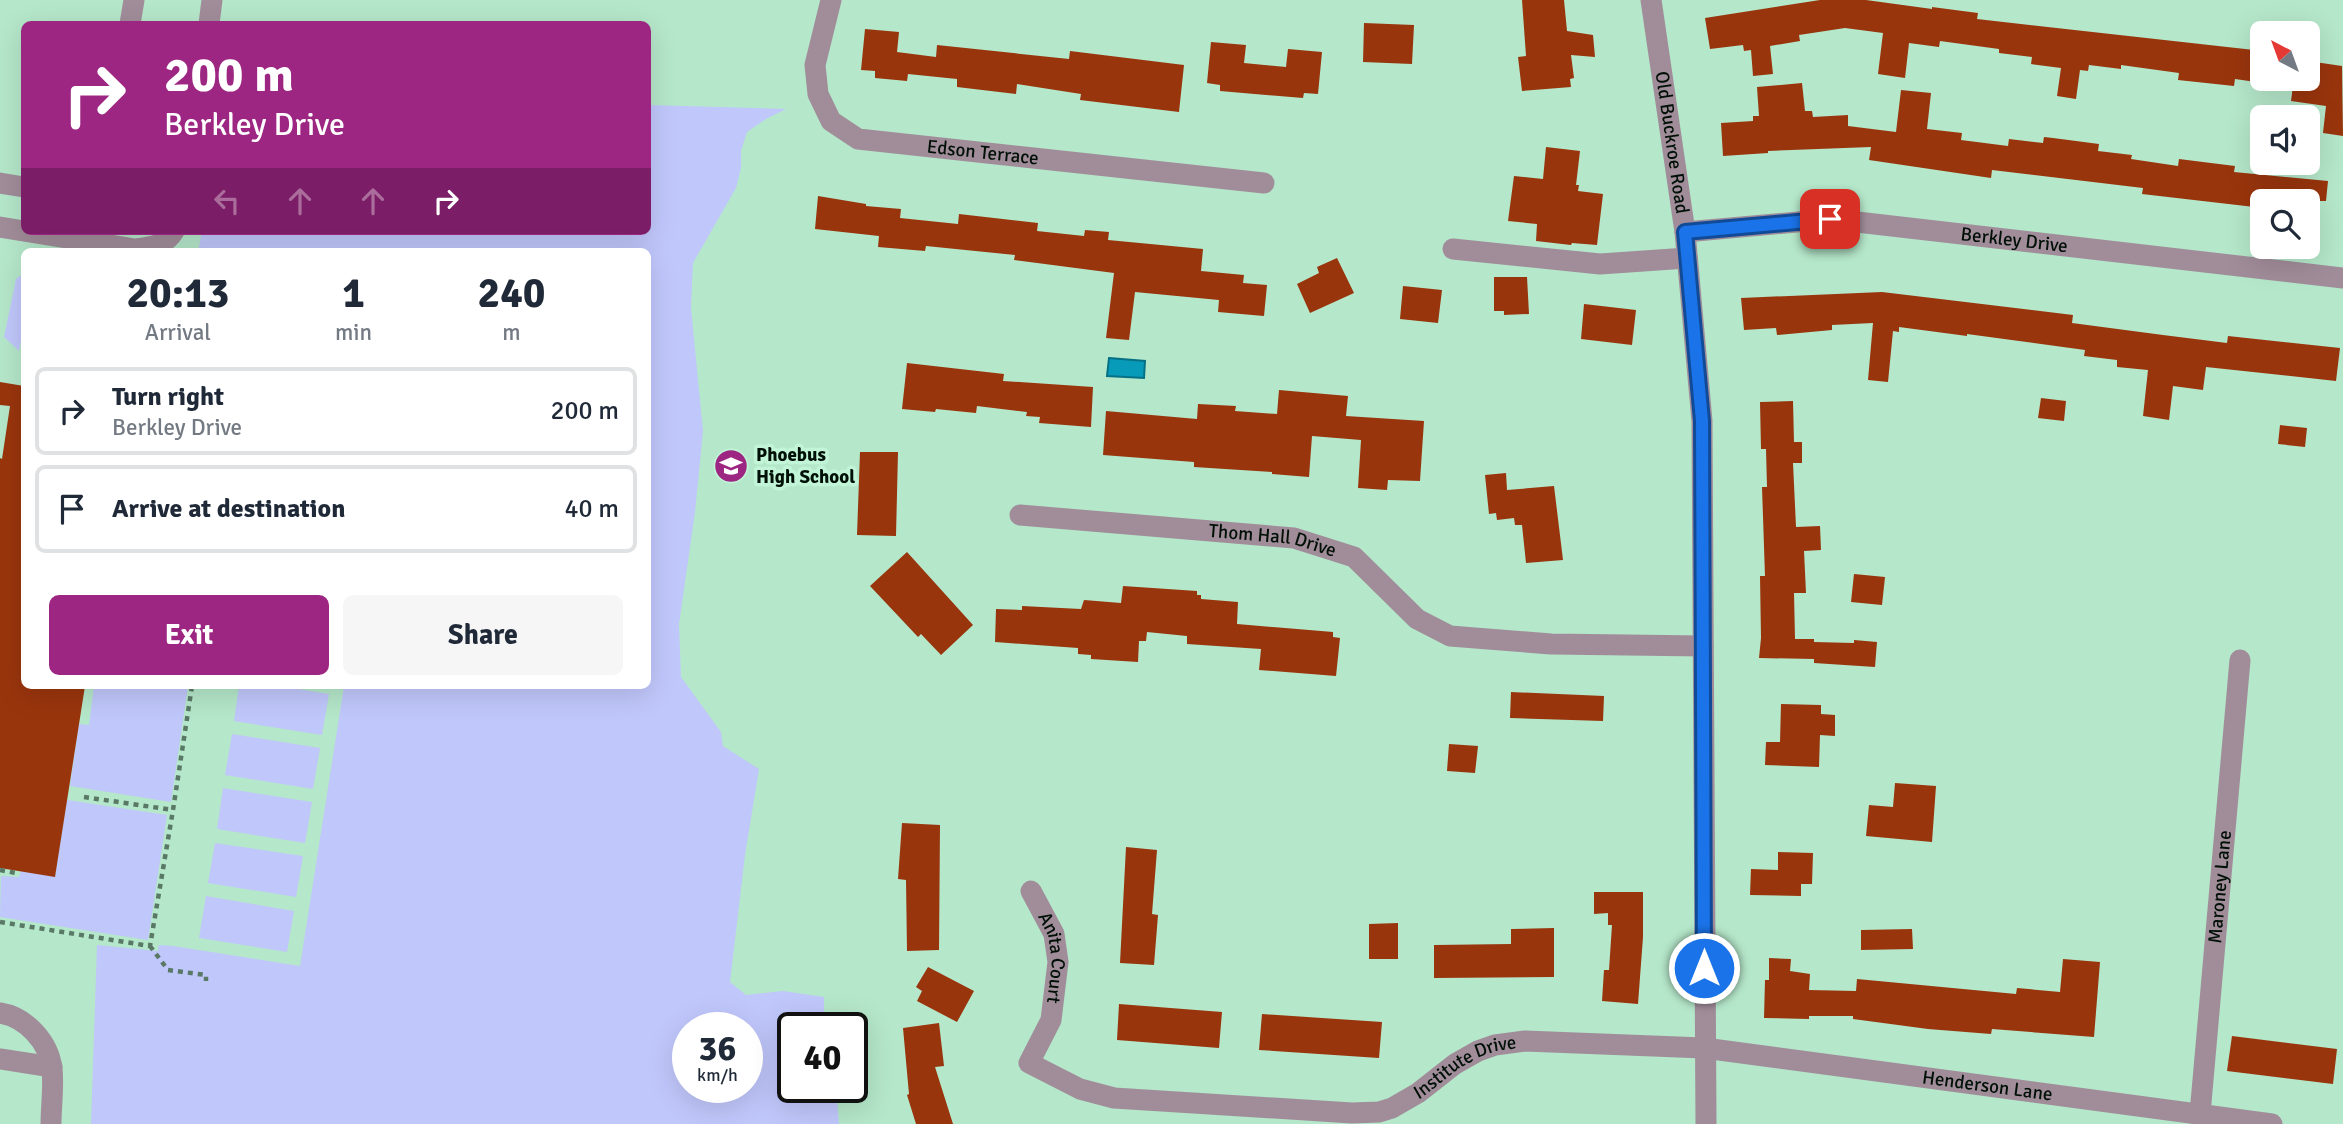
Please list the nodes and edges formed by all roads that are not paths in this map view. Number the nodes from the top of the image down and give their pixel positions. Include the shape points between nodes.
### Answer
1 (134, 0) edge
2 (212, 0) edge
3 (831, 0) edge
4 (1651, 0) edge
5 (130, 21) edge
6 (209, 21) edge
7 (0, 183) edge
8 (1264, 183) dead end
9 (21, 186) edge
10 (0, 228) edge
11 (21, 231) edge
12 (1685, 232) junction
13 (47, 235) edge
14 (171, 235) edge
15 (135, 248) edge
16 (135, 248) edge
17 (1453, 248) dead end
18 (1687, 258) junction
19 (2343, 278) edge
20 (1020, 514) dead end
21 (1703, 646) junction
22 (2240, 660) dead end
23 (1031, 891) dead end
24 (0, 1013) edge
25 (1704, 1048) junction
26 (0, 1059) edge
27 (1029, 1063) joint
28 (52, 1067) junction
29 (2200, 1114) junction
30 (51, 1124) edge
31 (1706, 1124) edge
32 (2272, 1124) edge

1 - 5 street
2 - 6 street
3 - 8 street, Edson Terrace via 815,65 818,94 831,121 858,139
4 - 12 street, Old Buckroe Road
7 - 9 street
10 - 11 street
12 - 18 street, Old Buckroe Road
12 - 19 street, Berkley Drive via 1830,219
13 - 15 street
14 - 16 street via 155,247
17 - 18 street via 1600,264
18 - 21 street, Old Buckroe Road via 1702,421
20 - 21 street, Thom Hall Drive via 1294,538 1354,557 1417,619 1451,636 1550,644
21 - 25 street, Old Buckroe Road
22 - 29 street, Maroney Lane
23 - 27 street, Anita Court via 1054,934 1058,962 1051,1020
24 - 28 street via 30,1026
25 - 27 street, Institute Drive via 1525,1041 1495,1045 1455,1064 1405,1102 1365,1113 1114,1098 1080,1089
25 - 29 street, Henderson Lane
25 - 31 street, Old Buckroe Road
26 - 28 street
28 - 30 street
29 - 32 street, Henderson Lane

